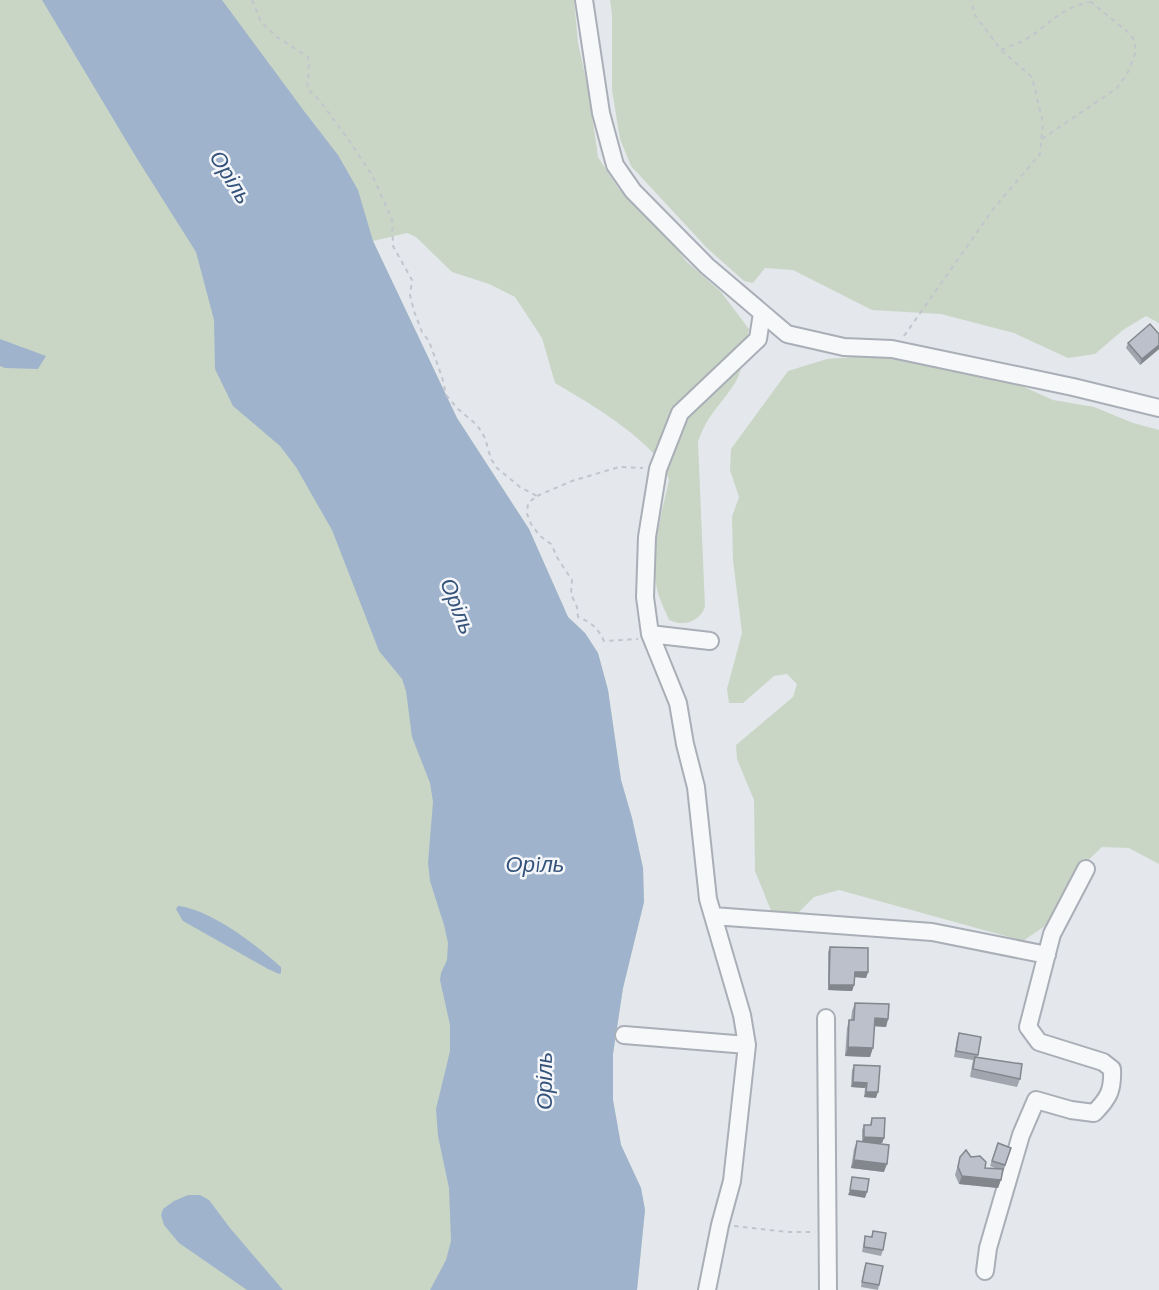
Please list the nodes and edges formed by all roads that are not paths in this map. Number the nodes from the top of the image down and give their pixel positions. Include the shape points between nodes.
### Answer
1 (584, 0) edge
2 (762, 313) junction
3 (787, 334) junction
4 (758, 339) junction
5 (1159, 408) edge
6 (651, 637) junction
7 (710, 641) dead end
8 (1086, 869) dead end
9 (713, 916) junction
10 (1047, 955) junction
11 (826, 1018) dead end
12 (624, 1035) dead end
13 (747, 1045) junction
14 (985, 1271) dead end
15 (707, 1290) edge
16 (828, 1290) edge

1 - 2 street via 601,113 615,165 633,191 698,258
2 - 3 street
2 - 4 street
3 - 4 street
3 - 5 street via 844,347 892,349
4 - 6 street via 680,413 658,469 647,537 645,597
6 - 7 street
6 - 9 street via 678,703 696,787
8 - 10 street via 1052,934
9 - 10 street via 932,932
9 - 13 street
10 - 14 street via 1028,1027 1039,1042 1103,1062 1112,1069 1113,1086 1094,1113 1036,1100 1021,1135
11 - 16 street
12 - 13 street
13 - 15 street via 732,1181

